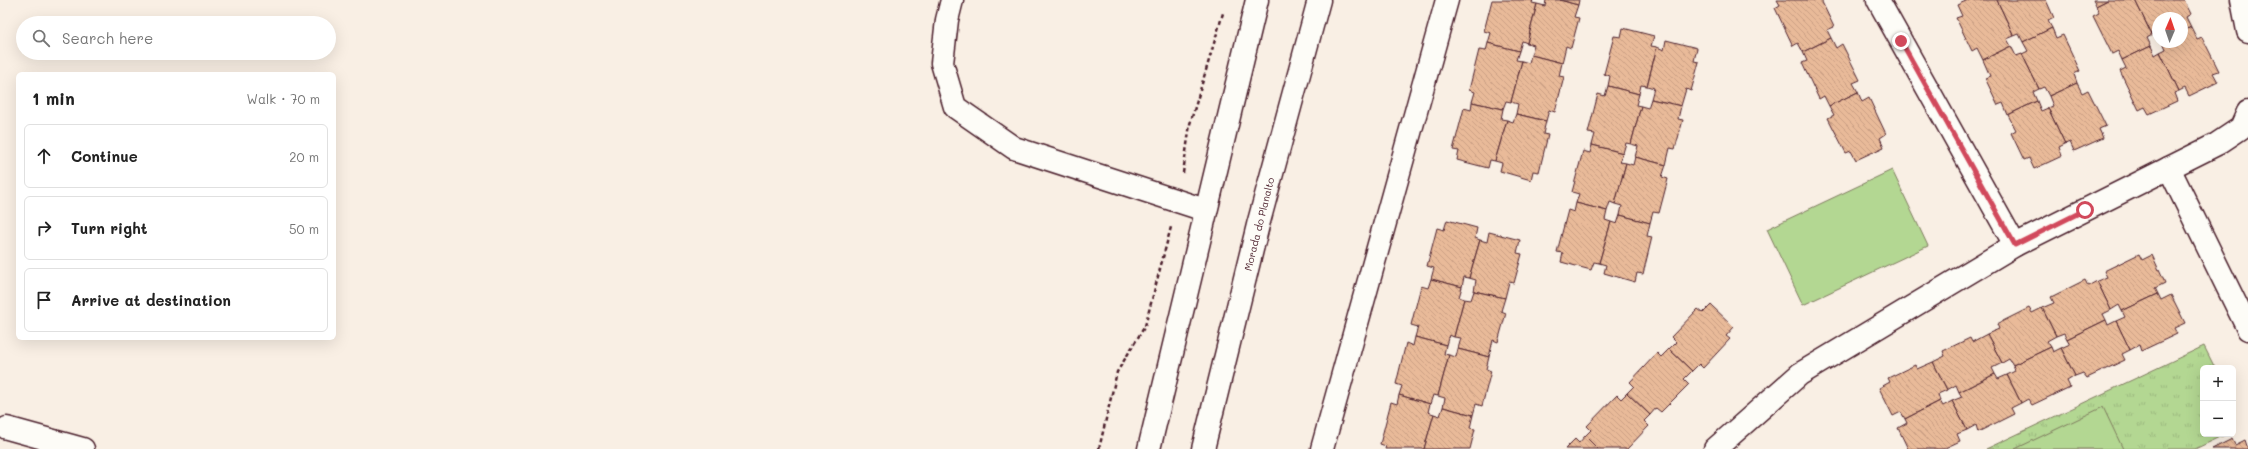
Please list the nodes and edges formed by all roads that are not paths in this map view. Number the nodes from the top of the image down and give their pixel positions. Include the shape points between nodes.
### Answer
1 (952, 0) edge
2 (1257, 0) edge
3 (1319, 0) edge
4 (1447, 0) edge
5 (1878, 0) edge
6 (2242, 0) edge
7 (2248, 31) edge
8 (2248, 112) edge
9 (2169, 168) junction
10 (1206, 210) junction
11 (2015, 245) junction
12 (2248, 329) edge
13 (7, 428) dead end
14 (83, 449) edge
15 (1149, 449) edge
16 (1203, 449) edge
17 (1322, 449) edge
18 (1715, 449) edge

1 - 10 street via 942,63 955,107 1014,148
2 - 10 street
3 - 16 street, Morada do Planalto via 1258,225
4 - 17 street
5 - 11 street
6 - 7 street
8 - 9 street via 2241,128 2217,144
9 - 11 street
9 - 12 street
10 - 15 street
11 - 18 street via 1800,374
13 - 14 street

